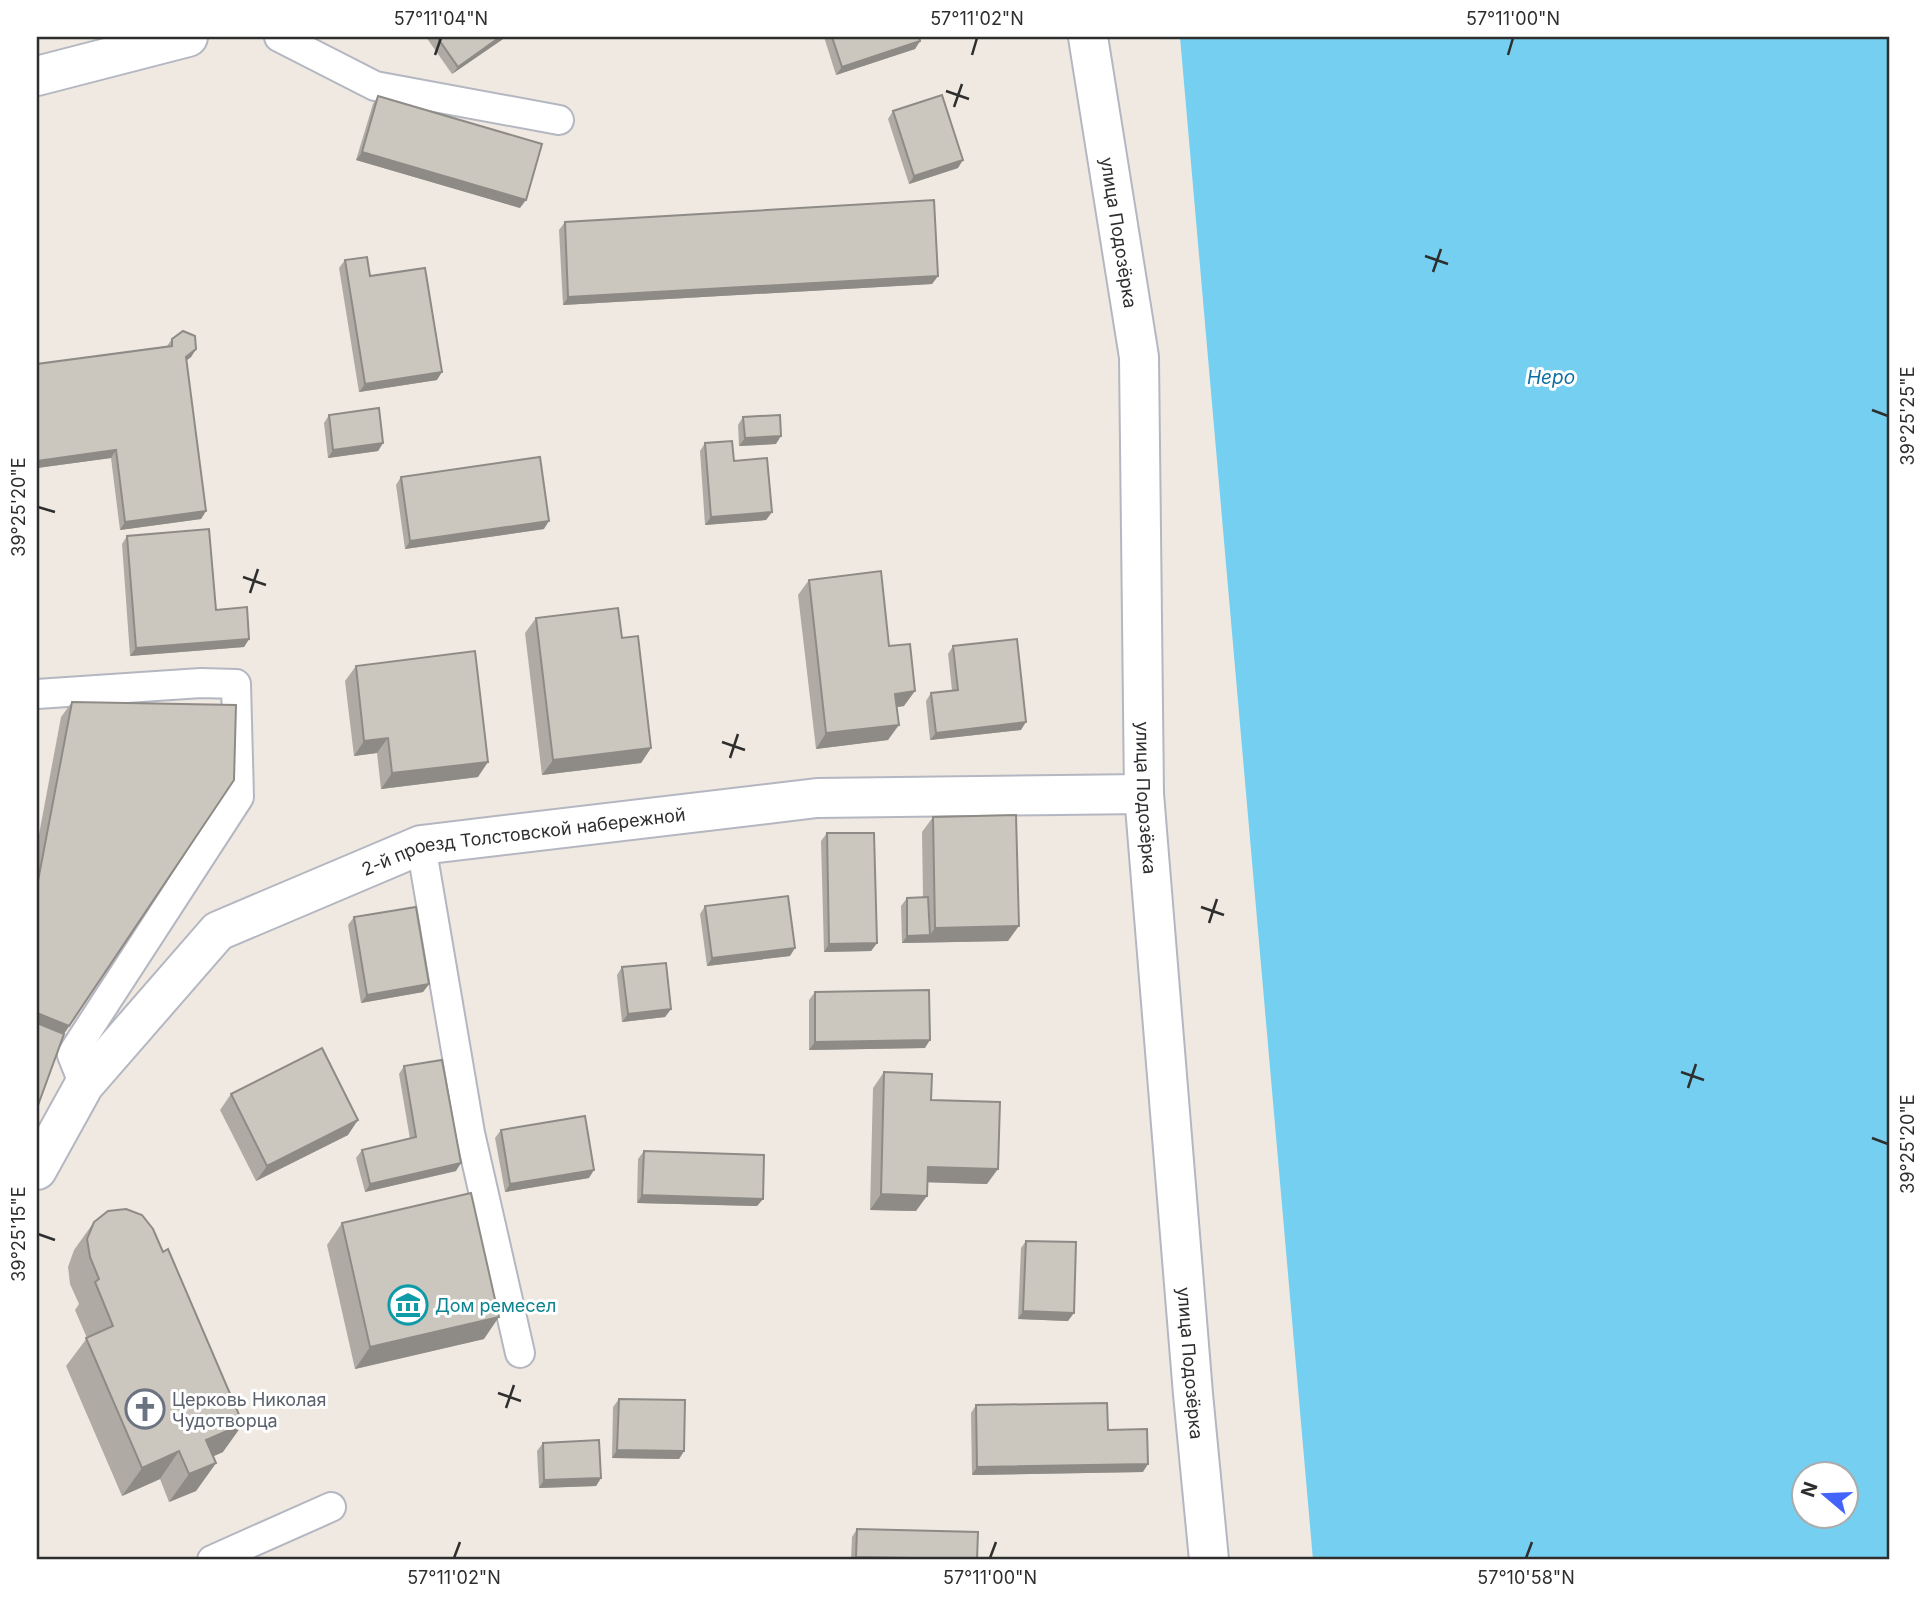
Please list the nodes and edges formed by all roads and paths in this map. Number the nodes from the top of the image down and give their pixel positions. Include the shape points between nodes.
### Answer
1 (188, 37) edge
2 (279, 37) edge
3 (1088, 37) edge
4 (37, 76) edge
5 (559, 120) dead end
6 (37, 694) edge
7 (1144, 794) junction
8 (421, 845) junction
9 (84, 1085) junction
10 (37, 1170) edge
11 (520, 1353) dead end
12 (331, 1507) dead end
13 (212, 1560) edge
14 (1209, 1560) edge

1 - 4 street
2 - 5 lane via 375,86
3 - 7 street, улица Подозёрка via 1139,357
6 - 9 lane via 236,684 239,797 72,1055
7 - 8 street, 2-й проезд Толстовской набережной via 817,798
7 - 14 street, улица Подозёрка
8 - 9 street, 2-й проезд Толстовской набережной via 218,931
8 - 11 lane via 470,1133
9 - 10 street, 2-й проезд Толстовской набережной
12 - 13 lane

